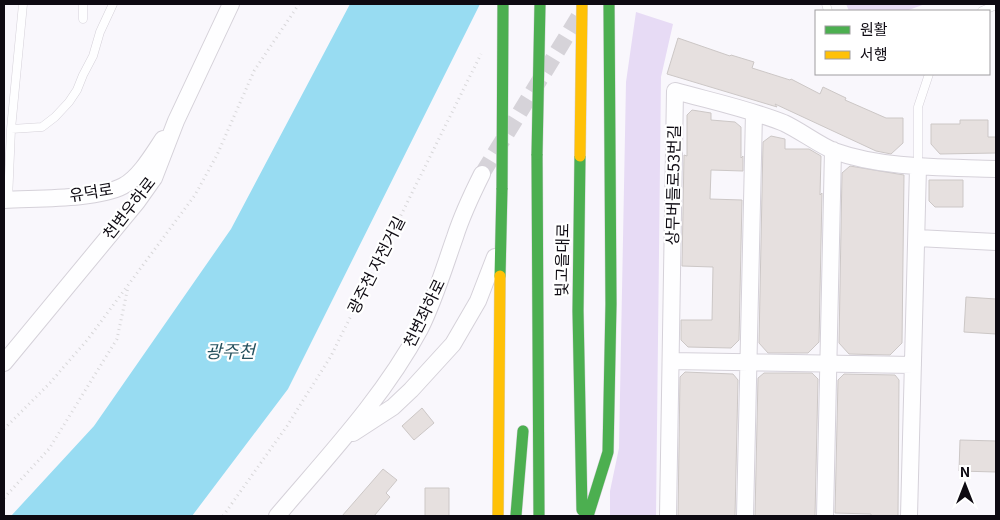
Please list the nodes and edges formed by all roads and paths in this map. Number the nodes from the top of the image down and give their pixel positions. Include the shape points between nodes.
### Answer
1 (23, 4) edge
2 (83, 4) edge
3 (114, 4) edge
4 (231, 4) edge
5 (299, 4) edge
6 (503, 4) edge
7 (540, 4) edge
8 (582, 4) edge
9 (609, 4) edge
10 (620, 4) edge
11 (996, 5) edge
12 (984, 10) edge
13 (83, 19) dead end
14 (608, 24) junction
15 (483, 50) dead end
16 (929, 75) edge
17 (754, 113) junction
18 (176, 121) junction
19 (11, 129) junction
20 (833, 150) junction
21 (918, 167) junction
22 (996, 169) edge
23 (482, 174) tunnel mouth
24 (6, 200) edge
25 (917, 238) junction
26 (996, 242) edge
27 (500, 244) junction
28 (129, 285) junction
29 (537, 353) junction
30 (671, 361) junction
31 (750, 362) junction
32 (4, 363) edge
33 (828, 363) junction
34 (913, 365) junction
35 (4, 429) edge
36 (342, 440) junction
37 (4, 498) edge
38 (223, 516) edge
39 (277, 516) edge
40 (498, 516) edge
41 (516, 516) edge
42 (539, 516) edge
43 (582, 516) edge
44 (588, 516) edge
45 (668, 516) edge
46 (745, 516) edge
47 (825, 516) edge
48 (909, 516) edge

1 - 19 lane
2 - 13 lane
3 - 19 lane via 78,90 69,102 42,127
4 - 18 street, 천변우하로
5 - 28 path via 254,71 217,155 195,195
6 - 27 highway, bridge
7 - 29 highway, 빛고을대로, bridge
8 - 43 highway, 빛고을대로, bridge via 578,311
9 - 14 highway
10 - 14 street
11 - 12 lane
14 - 44 highway via 611,304 608,452
15 - 38 path, 광주천 자전거길 via 330,356 287,426
16 - 21 lane via 918,107
17 - 20 street, 상무버들로53번길 via 791,127
17 - 30 street, 상무버들로53번길 via 675,91
17 - 31 street
18 - 24 street, 유덕로 via 149,160 124,186 92,195
18 - 32 street, 천변우하로 via 154,178 137,202
19 - 24 lane
20 - 21 street, 상무버들로53번길
20 - 33 street
21 - 22 street, 상무버들로53번길
21 - 25 street
23 - 36 street, 천변좌하로 via 420,329 392,376
25 - 26 street
25 - 34 street
27 - 36 street, 천변좌하로 via 478,301 453,344 393,407
27 - 40 highway
28 - 35 path via 49,384
28 - 37 path via 117,339 48,449
29 - 41 highway via 522,435
29 - 42 highway, 빛고을대로
30 - 31 street
30 - 45 street, 상무버들로53번길
31 - 33 street
31 - 46 street
33 - 34 street
33 - 47 street
34 - 48 street
36 - 39 street, 천변좌하로

